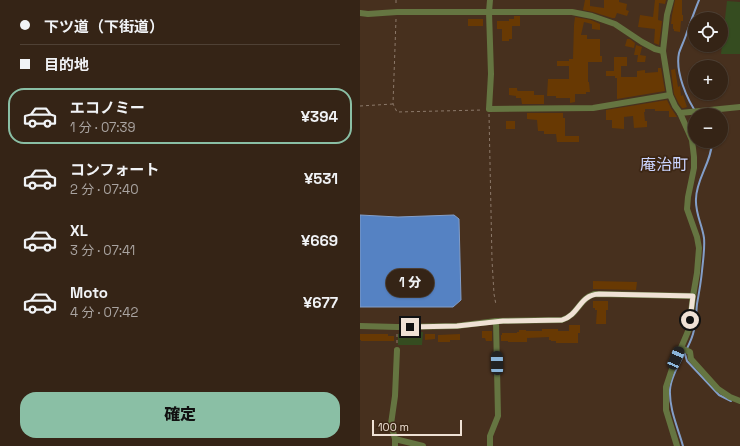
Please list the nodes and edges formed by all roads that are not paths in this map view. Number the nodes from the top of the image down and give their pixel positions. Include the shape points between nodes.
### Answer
1 (490, 0) edge
2 (671, 0) edge
3 (489, 12) junction
4 (360, 13) edge
5 (663, 51) junction
6 (670, 94) junction
7 (740, 107) edge
8 (680, 113) junction
9 (693, 296) junction
10 (496, 321) junction
11 (360, 326) edge
12 (681, 348) junction
13 (397, 350) road end
14 (740, 401) edge
15 (395, 439) junction
16 (395, 446) edge
17 (423, 446) edge
18 (490, 446) edge
19 (677, 446) edge

1 - 3 street
2 - 5 street
3 - 4 street
3 - 5 street via 572,12 592,16 615,24 642,42
3 - 6 street via 489,109 593,108
5 - 6 street
6 - 8 street
7 - 8 street
8 - 9 street via 692,140 694,156 687,209 699,248
9 - 10 street via 594,294 585,299 573,314 562,320
9 - 12 street via 689,329
10 - 11 street via 457,326
10 - 18 street via 498,416 490,436
12 - 14 street via 690,352 691,359 718,389
12 - 19 street via 666,387 666,410
13 - 15 street via 391,424
15 - 16 street
15 - 17 street

